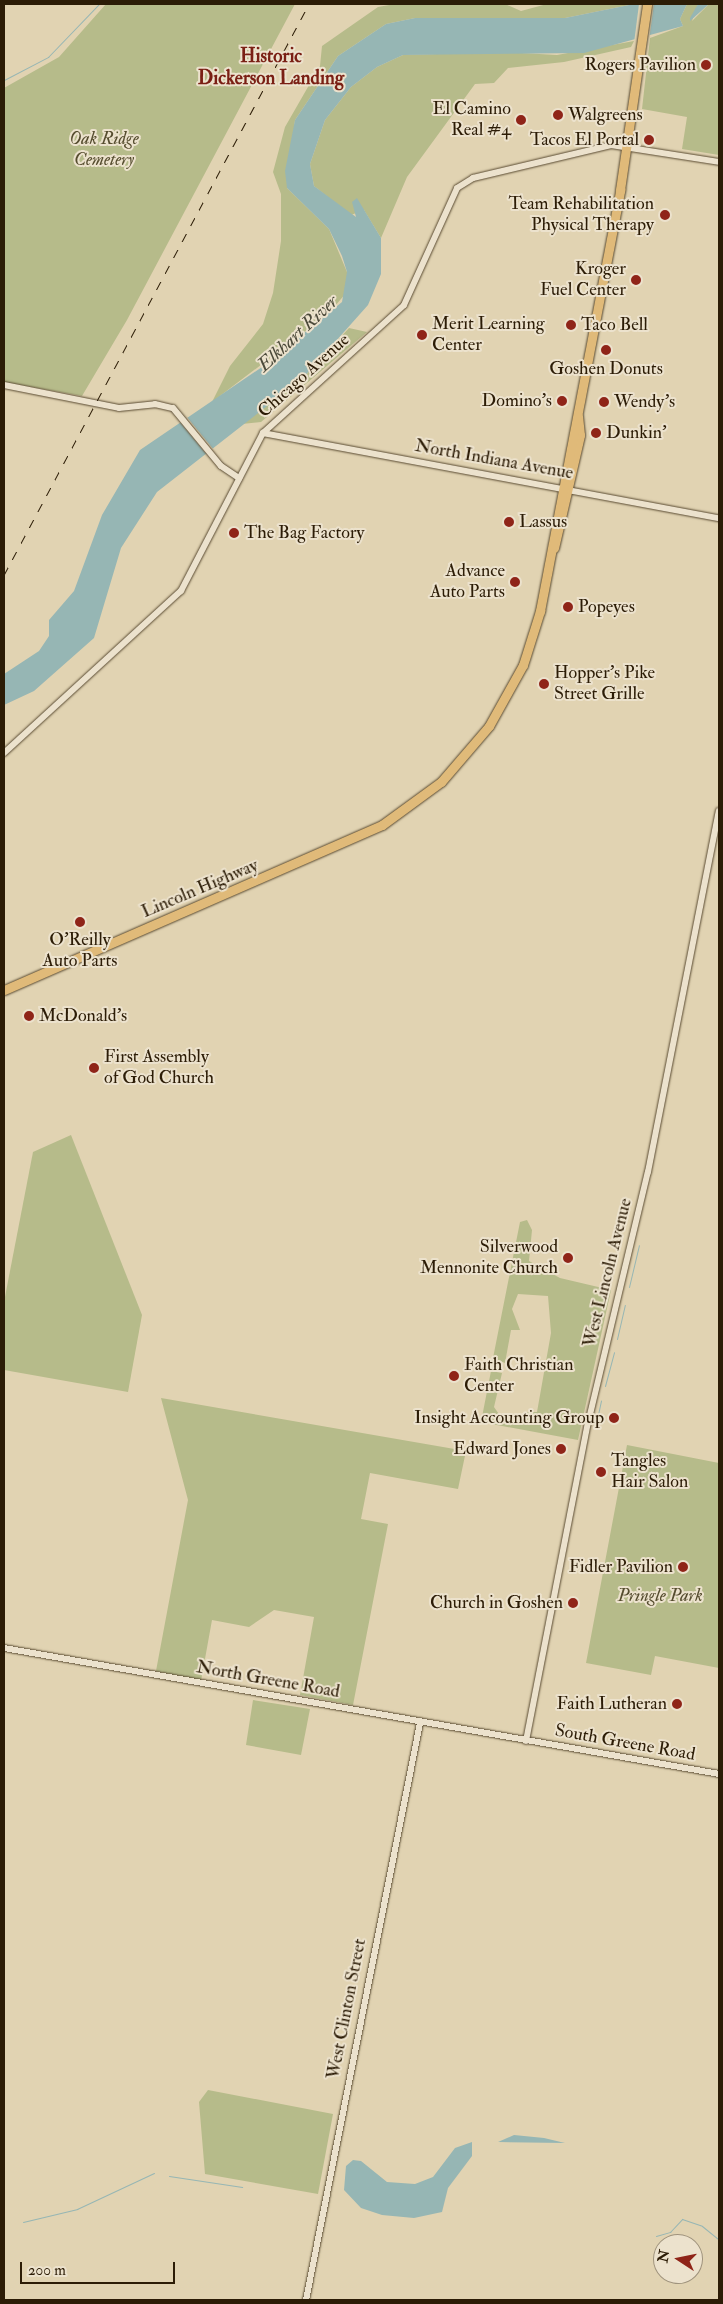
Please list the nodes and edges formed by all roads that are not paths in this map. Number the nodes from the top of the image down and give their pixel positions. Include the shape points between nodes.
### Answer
1 (647, 4) edge
2 (627, 146) junction
3 (719, 162) edge
4 (4, 386) edge
5 (263, 433) junction
6 (239, 478) junction
7 (565, 489) junction
8 (719, 518) edge
9 (4, 753) edge
10 (719, 811) edge
11 (4, 990) edge
12 (4, 1648) edge
13 (420, 1723) junction
14 (526, 1741) junction
15 (719, 1774) edge
16 (306, 2300) edge

1 - 2 highway, Lincoln Highway
2 - 3 street, Chicago Avenue
2 - 5 street, Chicago Avenue via 612,145 464,182 448,202 404,305
2 - 7 highway, Lincoln Highway
4 - 6 street via 119,408 164,405 182,418 212,455
5 - 6 street, Chicago Avenue
5 - 7 street, North Indiana Avenue
6 - 9 street, Chicago Avenue via 194,570 170,603
7 - 8 street, North Indiana Avenue
7 - 11 highway, Lincoln Highway via 533,636 511,690 478,742 441,782 405,811 326,852
10 - 14 street, West Lincoln Avenue via 648,1172 586,1432
12 - 13 street, North Greene Road
13 - 14 street, North Greene Road
13 - 16 street, West Clinton Street
14 - 15 street, South Greene Road

